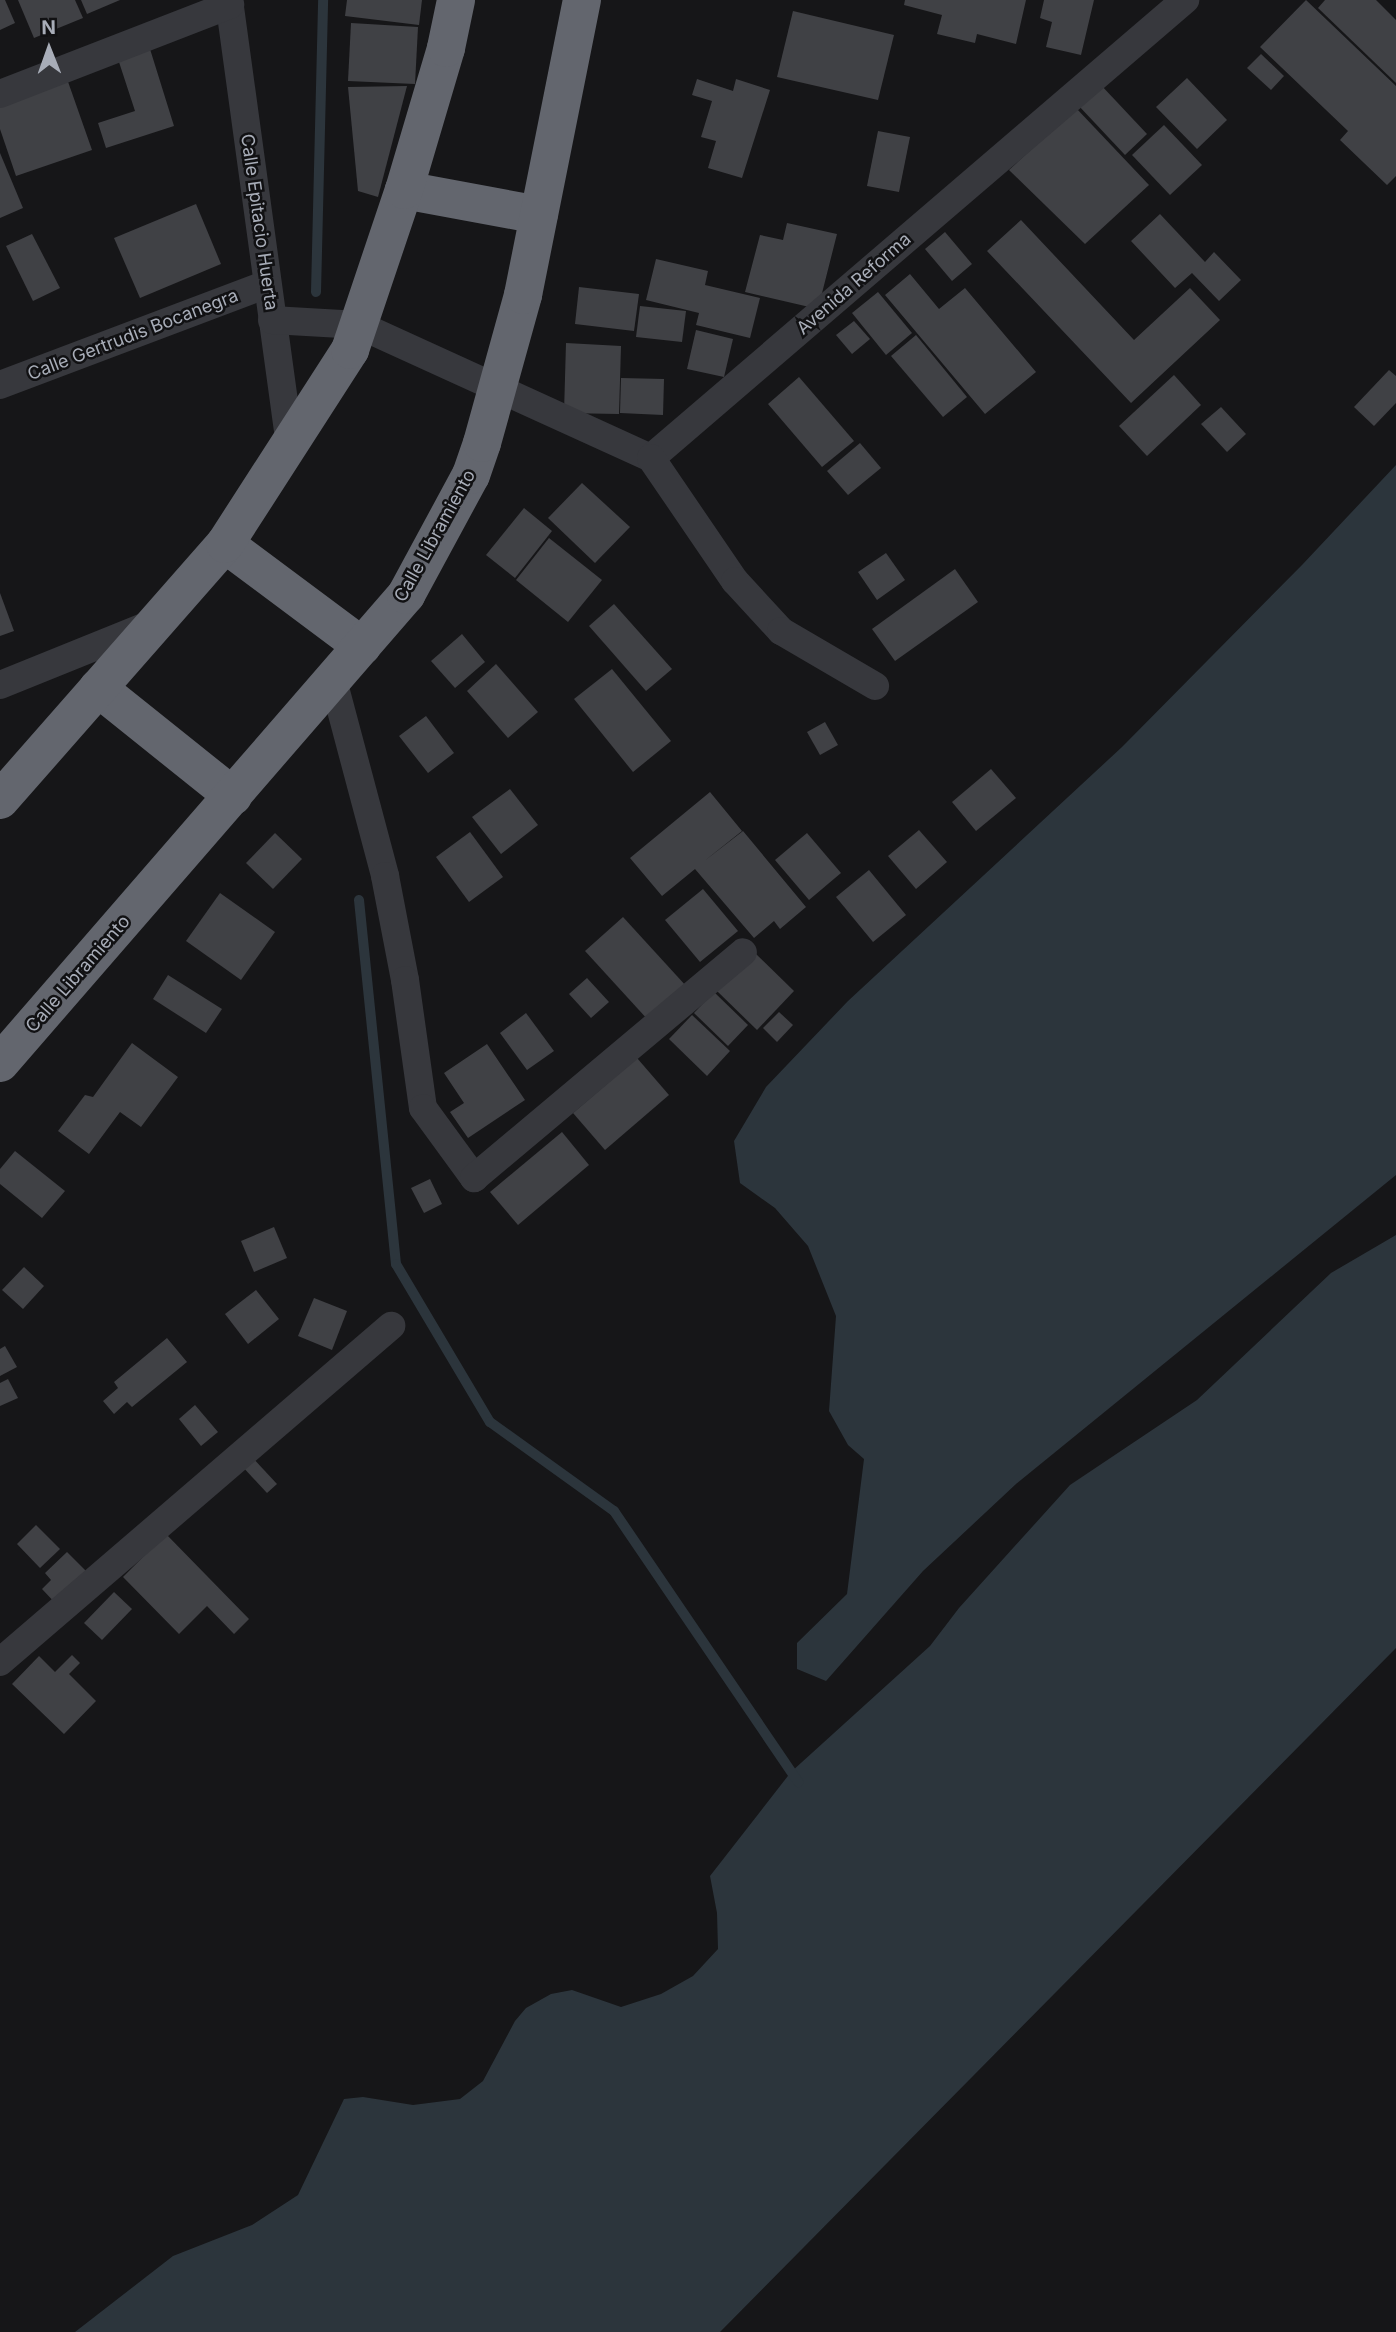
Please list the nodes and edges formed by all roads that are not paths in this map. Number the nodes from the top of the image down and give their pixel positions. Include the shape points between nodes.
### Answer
1 (456, 0) edge
2 (582, 0) edge
3 (1185, 0) edge
4 (229, 2) edge
5 (0, 94) edge
6 (404, 190) junction
7 (539, 215) junction
8 (267, 285) junction
9 (272, 320) junction
10 (359, 326) junction
11 (0, 385) edge
12 (496, 390) junction
13 (290, 443) junction
14 (652, 458) junction
15 (225, 544) junction
16 (157, 622) junction
17 (362, 646) junction
18 (333, 680) junction
19 (0, 685) edge
20 (875, 686) dead end
21 (99, 688) junction
22 (233, 796) junction
23 (0, 800) edge
24 (743, 951) dead end
25 (0, 1063) edge
26 (391, 1326) dead end
27 (0, 1662) edge

1 - 6 highway
2 - 7 highway, Calle Libramiento
3 - 14 street, Avenida Reforma
4 - 5 street
4 - 8 street, Calle Epitacio Huerta
6 - 7 highway
6 - 10 highway
7 - 12 highway, Calle Libramiento via 523,295
8 - 9 street, Calle Epitacio Huerta
8 - 11 street, Calle Gertrudis Bocanegra
9 - 10 street
9 - 13 street, Calle Epitacio Huerta
10 - 12 street
10 - 13 highway via 350,350
12 - 14 street
12 - 17 highway, Calle Libramiento via 471,475 406,595
13 - 15 highway
14 - 20 street via 735,581 781,631
15 - 16 highway
15 - 17 highway
16 - 19 street
16 - 21 highway
17 - 18 highway, Calle Libramiento
18 - 22 highway, Calle Libramiento
18 - 24 street via 385,876 423,1108 474,1178
21 - 22 highway
21 - 23 highway
22 - 25 highway, Calle Libramiento
26 - 27 street

